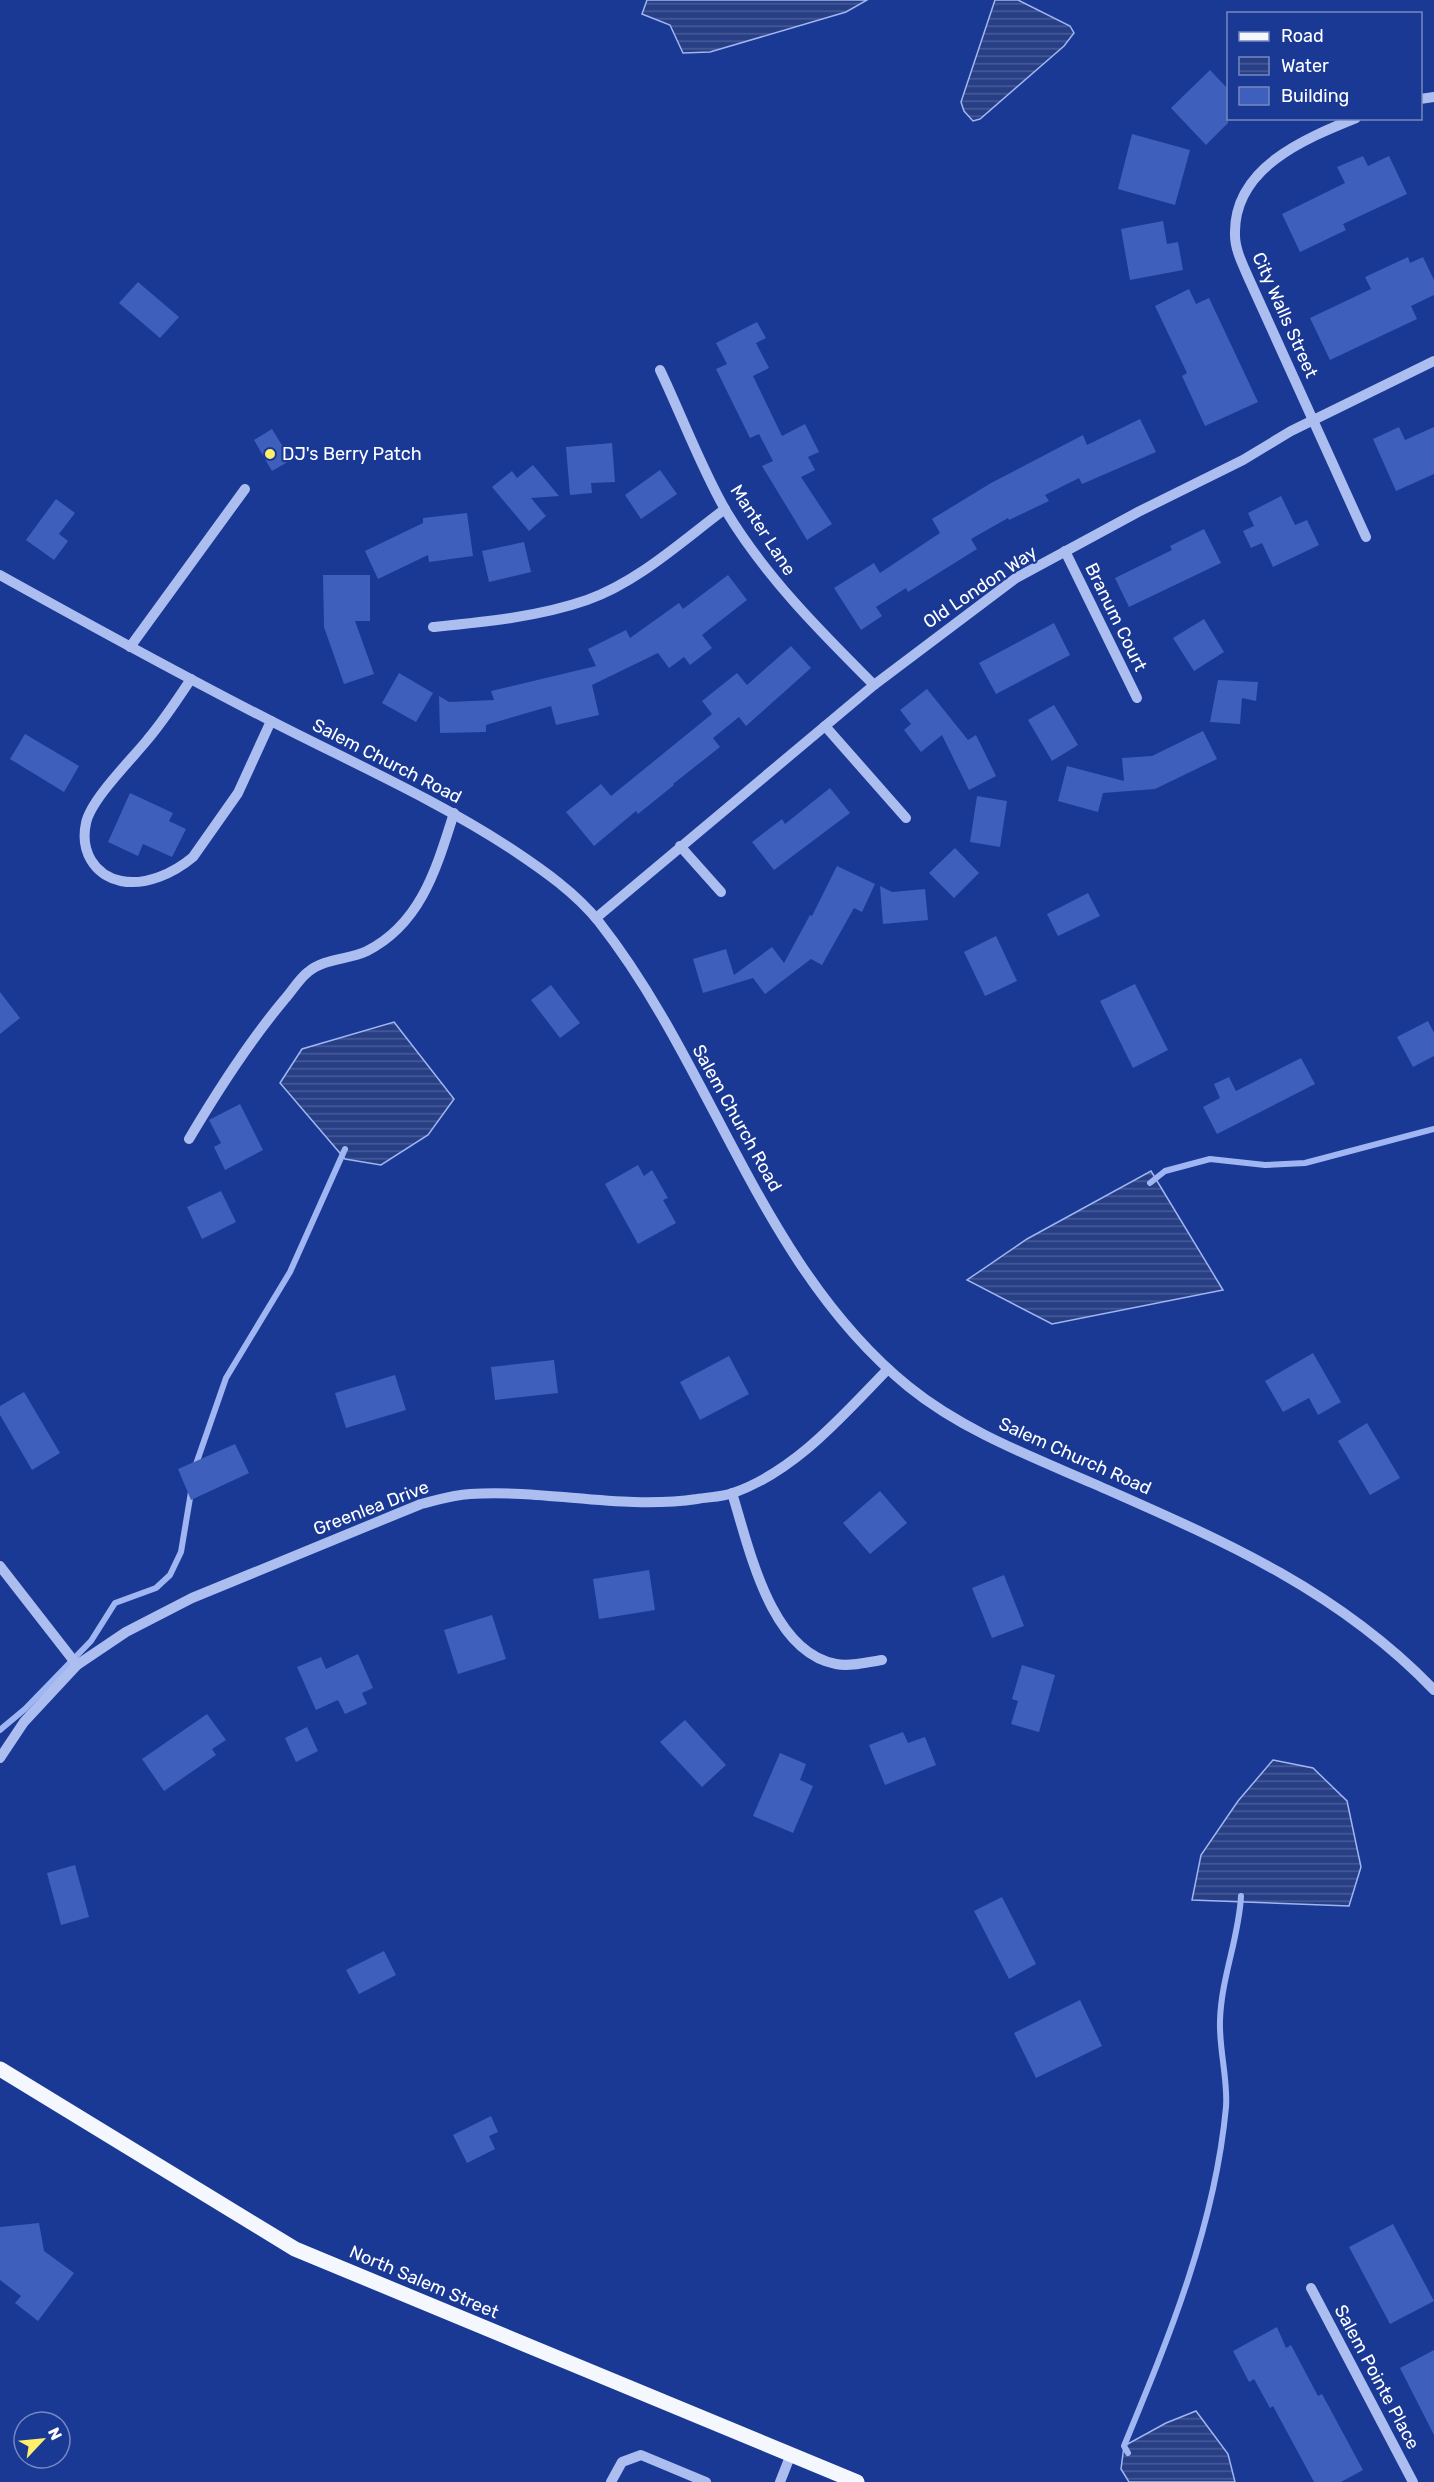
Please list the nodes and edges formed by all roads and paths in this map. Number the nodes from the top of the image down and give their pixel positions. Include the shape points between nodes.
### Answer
1 (1352, 120) edge
2 (1434, 362) edge
3 (660, 370) dead end
4 (1314, 419) junction
5 (245, 489) dead end
6 (725, 509) junction
7 (1366, 537) dead end
8 (1065, 550) junction
9 (0, 576) edge
10 (433, 627) dead end
11 (130, 647) junction
12 (191, 679) junction
13 (874, 685) junction
14 (1137, 698) dead end
15 (271, 722) junction
16 (825, 726) junction
17 (454, 813) junction
18 (906, 818) dead end
19 (680, 846) junction
20 (721, 892) dead end
21 (596, 918) junction
22 (189, 1138) dead end
23 (888, 1369) junction
24 (732, 1493) junction
25 (0, 1566) edge
26 (882, 1660) dead end
27 (77, 1665) junction
28 (1434, 1690) edge
29 (0, 1758) edge
30 (0, 2069) edge
31 (1311, 2288) dead end
32 (790, 2454) junction
33 (611, 2482) edge
34 (706, 2482) edge
35 (780, 2482) edge
36 (857, 2482) edge
37 (1413, 2482) edge

1 - 4 street, City Walls Street via 1296,146 1254,177 1245,194 1235,235 1249,279
2 - 4 street, Old London Way
3 - 6 street, Manter Lane
4 - 7 street, City Walls Street
4 - 8 street, Old London Way via 1243,460
5 - 11 street
6 - 10 street via 637,574 588,600 531,614
6 - 13 street, Manter Lane via 791,601
8 - 13 street, Old London Way via 1016,578
8 - 14 street, Branum Court
9 - 11 street, Salem Church Road
11 - 12 street, Salem Church Road
12 - 15 street, Salem Church Road
12 - 15 street via 86,821 89,857 97,870 110,879 131,883 157,878 183,866 237,792
13 - 16 street, Old London Way
15 - 17 street, Salem Church Road
16 - 18 street
16 - 19 street, Old London Way
17 - 21 street, Salem Church Road via 530,861
17 - 22 street via 433,878 418,903 392,934 366,952 331,960 308,972 263,1025
19 - 20 street
19 - 21 street, Old London Way
21 - 23 street, Salem Church Road via 633,970 818,1292
23 - 24 street, Greenlea Drive via 810,1446 787,1464
23 - 28 street, Salem Church Road via 939,1409 987,1435 1238,1549 1318,1593 1385,1642
24 - 26 street via 764,1591 792,1637 814,1657 837,1665
24 - 27 street, Greenlea Drive via 671,1502 630,1503 479,1494 421,1504 192,1598 126,1632
25 - 27 street
27 - 29 street, Greenlea Drive via 24,1722
30 - 32 main road, North Salem Street via 295,2249
31 - 37 street, Salem Pointe Place
32 - 35 street
32 - 36 main road, North Salem Street
33 - 34 street via 622,2462 641,2455

